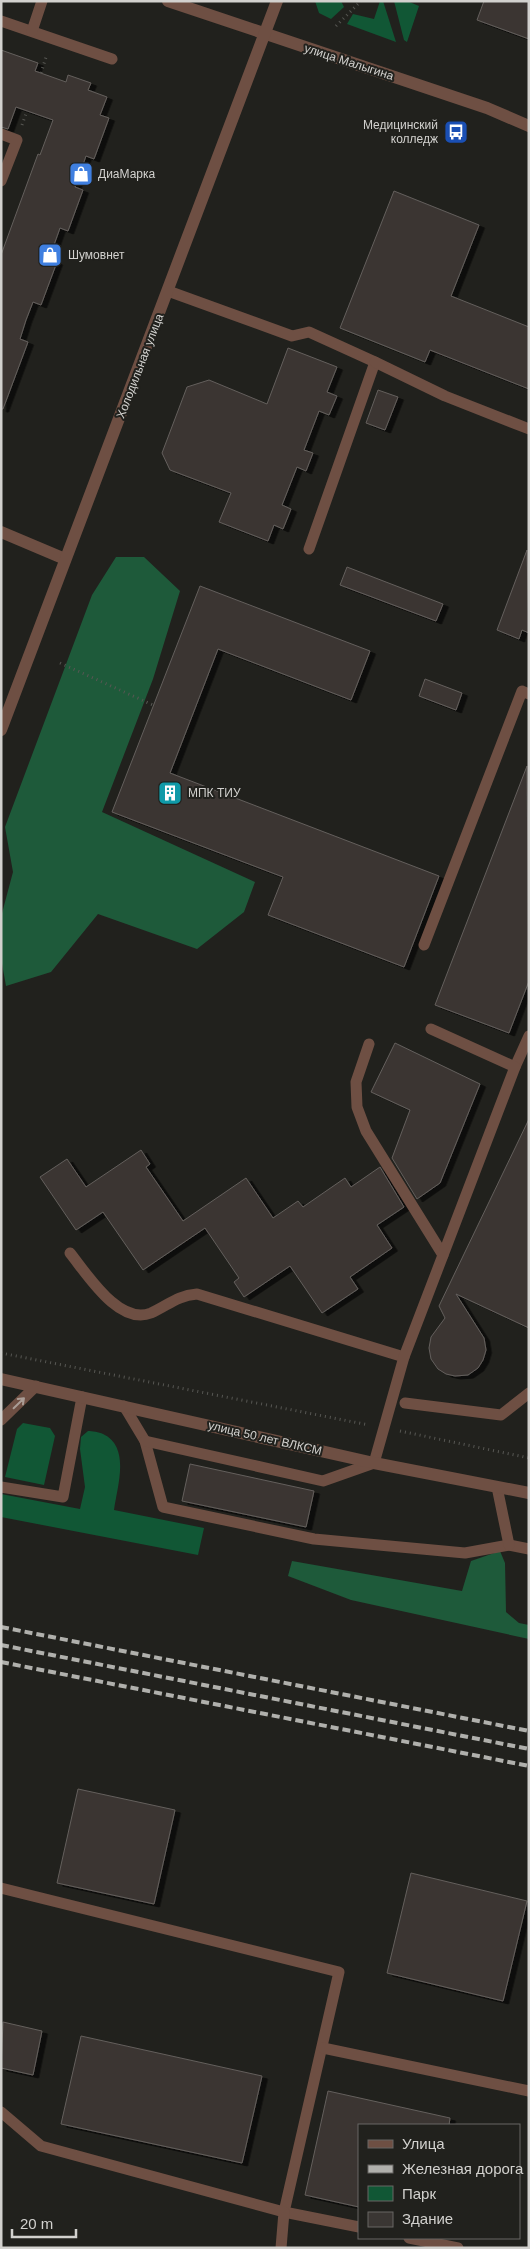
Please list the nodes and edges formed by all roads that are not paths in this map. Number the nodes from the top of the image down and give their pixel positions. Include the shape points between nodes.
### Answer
1 (42, 1) edge
2 (168, 1) edge
3 (277, 1) edge
4 (1, 21) edge
5 (32, 31) junction
6 (265, 35) junction
7 (112, 59) dead end
8 (529, 126) edge
9 (1, 134) edge
10 (1, 181) edge
11 (168, 291) junction
12 (375, 362) junction
13 (529, 429) edge
14 (1, 532) edge
15 (309, 549) dead end
16 (65, 559) junction
17 (529, 694) edge
18 (1, 730) edge
19 (424, 945) dead end
20 (431, 1029) dead end
21 (529, 1036) edge
22 (369, 1044) dead end
23 (515, 1068) junction
24 (70, 1253) dead end
25 (443, 1255) junction
26 (404, 1357) junction
27 (1, 1379) edge
28 (36, 1386) junction
29 (529, 1393) edge
30 (82, 1396) junction
31 (405, 1403) dead end
32 (124, 1406) junction
33 (1, 1420) edge
34 (145, 1441) junction
35 (374, 1463) junction
36 (1, 1487) edge
37 (497, 1487) junction
38 (529, 1493) edge
39 (509, 1545) junction
40 (529, 1549) edge
41 (1, 1888) edge
42 (322, 2048) junction
43 (529, 2091) edge
44 (1, 2112) edge
45 (284, 2212) junction
46 (358, 2228) edge
47 (414, 2239) edge
48 (281, 2248) edge
49 (458, 2248) edge

1 - 5 lane
2 - 6 street, улица Малыгина
3 - 6 street, Холодильная улица
4 - 5 lane
5 - 7 lane
6 - 8 street, улица Малыгина via 487,108
6 - 11 street, Холодильная улица
9 - 10 lane via 17,140
11 - 12 lane via 292,336 309,332
11 - 16 street, Холодильная улица
12 - 13 lane via 445,396
12 - 15 lane
14 - 16 street
16 - 18 street, Холодильная улица
17 - 19 lane via 522,691
20 - 23 lane
21 - 23 lane
22 - 25 lane via 356,1082 357,1107 366,1131
23 - 25 lane
24 - 26 lane via 114,1306 130,1314 149,1314 182,1296 197,1294
25 - 26 lane
26 - 35 lane
27 - 28 street, улица 50 лет ВЛКСМ
28 - 30 street, улица 50 лет ВЛКСМ
33 -> 28 lane
29 - 31 lane via 501,1415
30 - 32 street, улица 50 лет ВЛКСМ
30 - 36 lane via 63,1497
32 - 34 lane
32 - 35 street, улица 50 лет ВЛКСМ
34 - 35 lane via 323,1481
34 - 39 lane via 163,1507 314,1539 465,1553
35 - 37 street, улица 50 лет ВЛКСМ
37 - 38 street, улица 50 лет ВЛКСМ
37 - 39 lane
39 - 40 lane
41 - 42 lane via 339,1972
42 - 43 lane
42 - 45 lane
44 - 45 lane via 41,2146
45 - 46 lane
45 - 48 lane
47 - 49 lane

